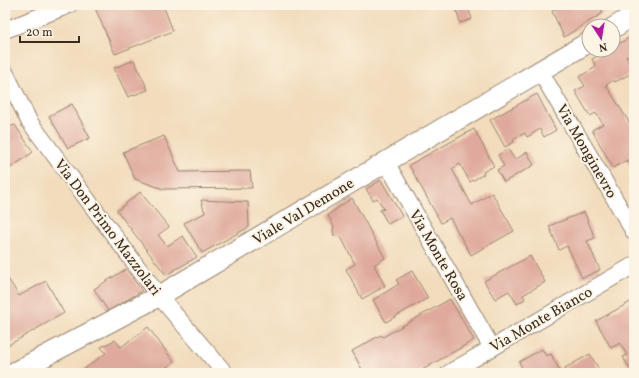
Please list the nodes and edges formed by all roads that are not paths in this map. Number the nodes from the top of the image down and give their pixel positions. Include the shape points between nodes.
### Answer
1 (69, 5) edge
2 (634, 15) edge
3 (621, 23) edge
4 (5, 30) edge
5 (581, 47) edge
6 (540, 71) junction
7 (5, 72) edge
8 (386, 162) junction
9 (634, 232) edge
10 (634, 265) edge
11 (159, 296) junction
12 (492, 348) junction
13 (13, 373) edge
14 (225, 373) edge
15 (449, 373) edge

1 - 4 street
2 - 3 street
5 - 6 street, Viale Val Demone
6 - 8 street, Viale Val Demone
6 - 9 street, Via Monginevro
7 - 11 street, Via Don Primo Mazzolari via 29,121
8 - 11 street, Viale Val Demone
8 - 12 street, Via Monte Rosa
10 - 12 street, Via Monte Bianco
11 - 13 street, Viale Val Demone
11 - 14 street, Via Don Primo Mazzolari
12 - 15 street, Via Monte Bianco

